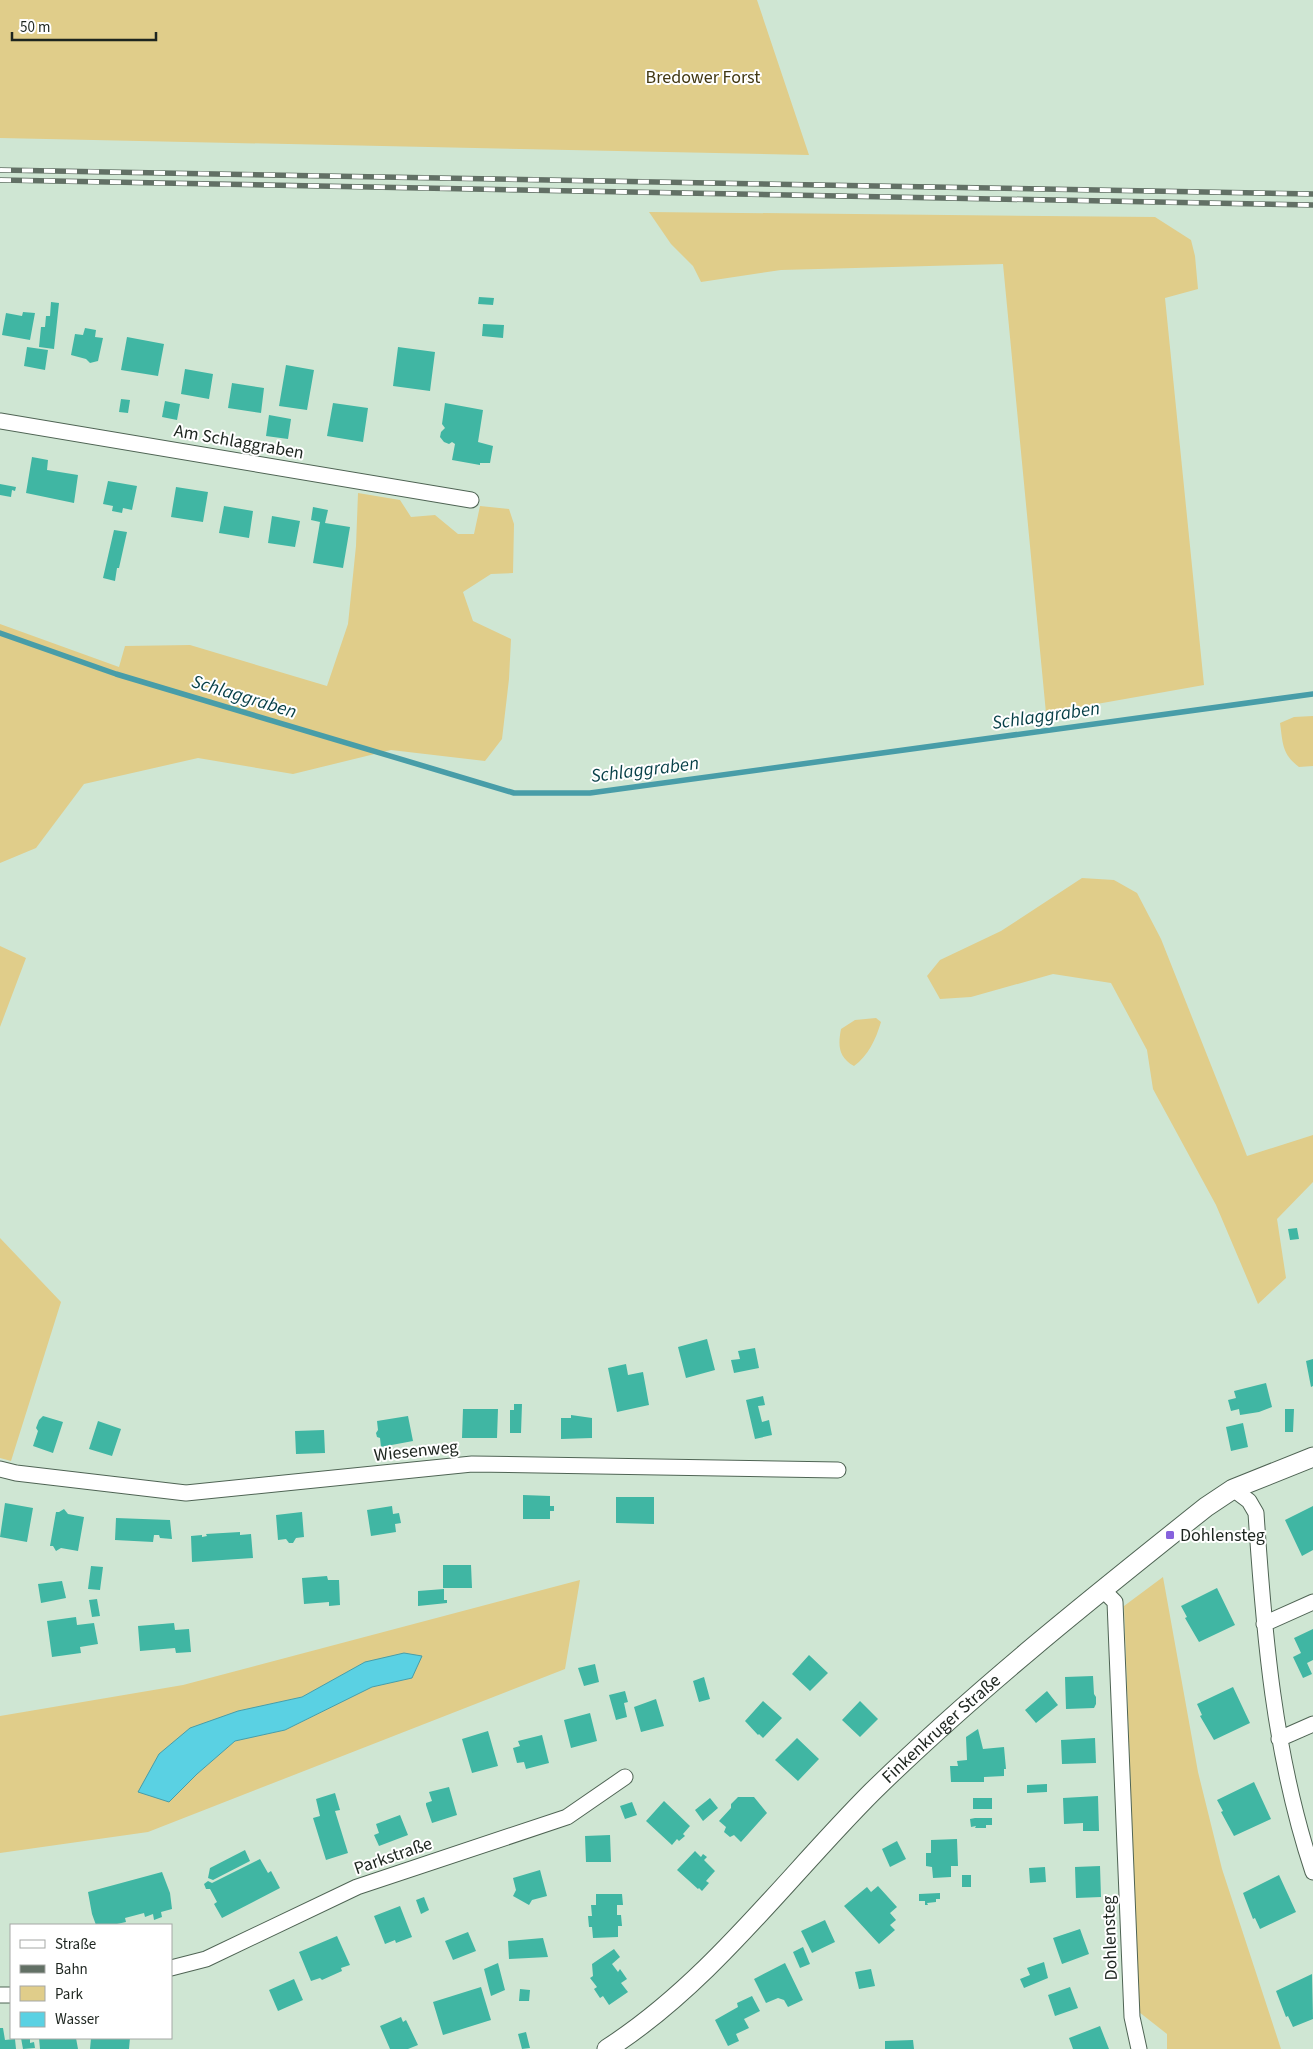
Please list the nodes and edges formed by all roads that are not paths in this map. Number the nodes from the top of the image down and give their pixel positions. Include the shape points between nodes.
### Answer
1 (0, 421) edge
2 (471, 500) dead end
3 (1313, 1458) edge
4 (0, 1469) edge
5 (838, 1470) dead end
6 (1233, 1489) junction
7 (1103, 1590) junction
8 (1313, 1602) edge
9 (1264, 1624) junction
10 (1313, 1724) edge
11 (1279, 1739) junction
12 (625, 1777) dead end
13 (1309, 1846) edge
14 (1313, 1872) edge
15 (172, 1968) edge
16 (607, 2049) edge
17 (1139, 2049) edge

1 - 2 street, Am Schlaggraben
3 - 6 street, Finkenkruger Straße
4 - 5 street, Wiesenweg via 16,1474 186,1493 472,1464
6 - 7 street, Finkenkruger Straße via 1206,1506
6 - 9 street via 1249,1501 1256,1513
7 - 16 street, Finkenkruger Straße via 941,1726 872,1793 711,1963 649,2018
7 - 17 street, Dohlensteg via 1115,1602 1132,2017
8 - 9 street
9 - 11 street
10 - 11 street
11 - 13 street
12 - 15 street, Parkstraße via 568,1817 357,1887 206,1959
13 - 14 street

